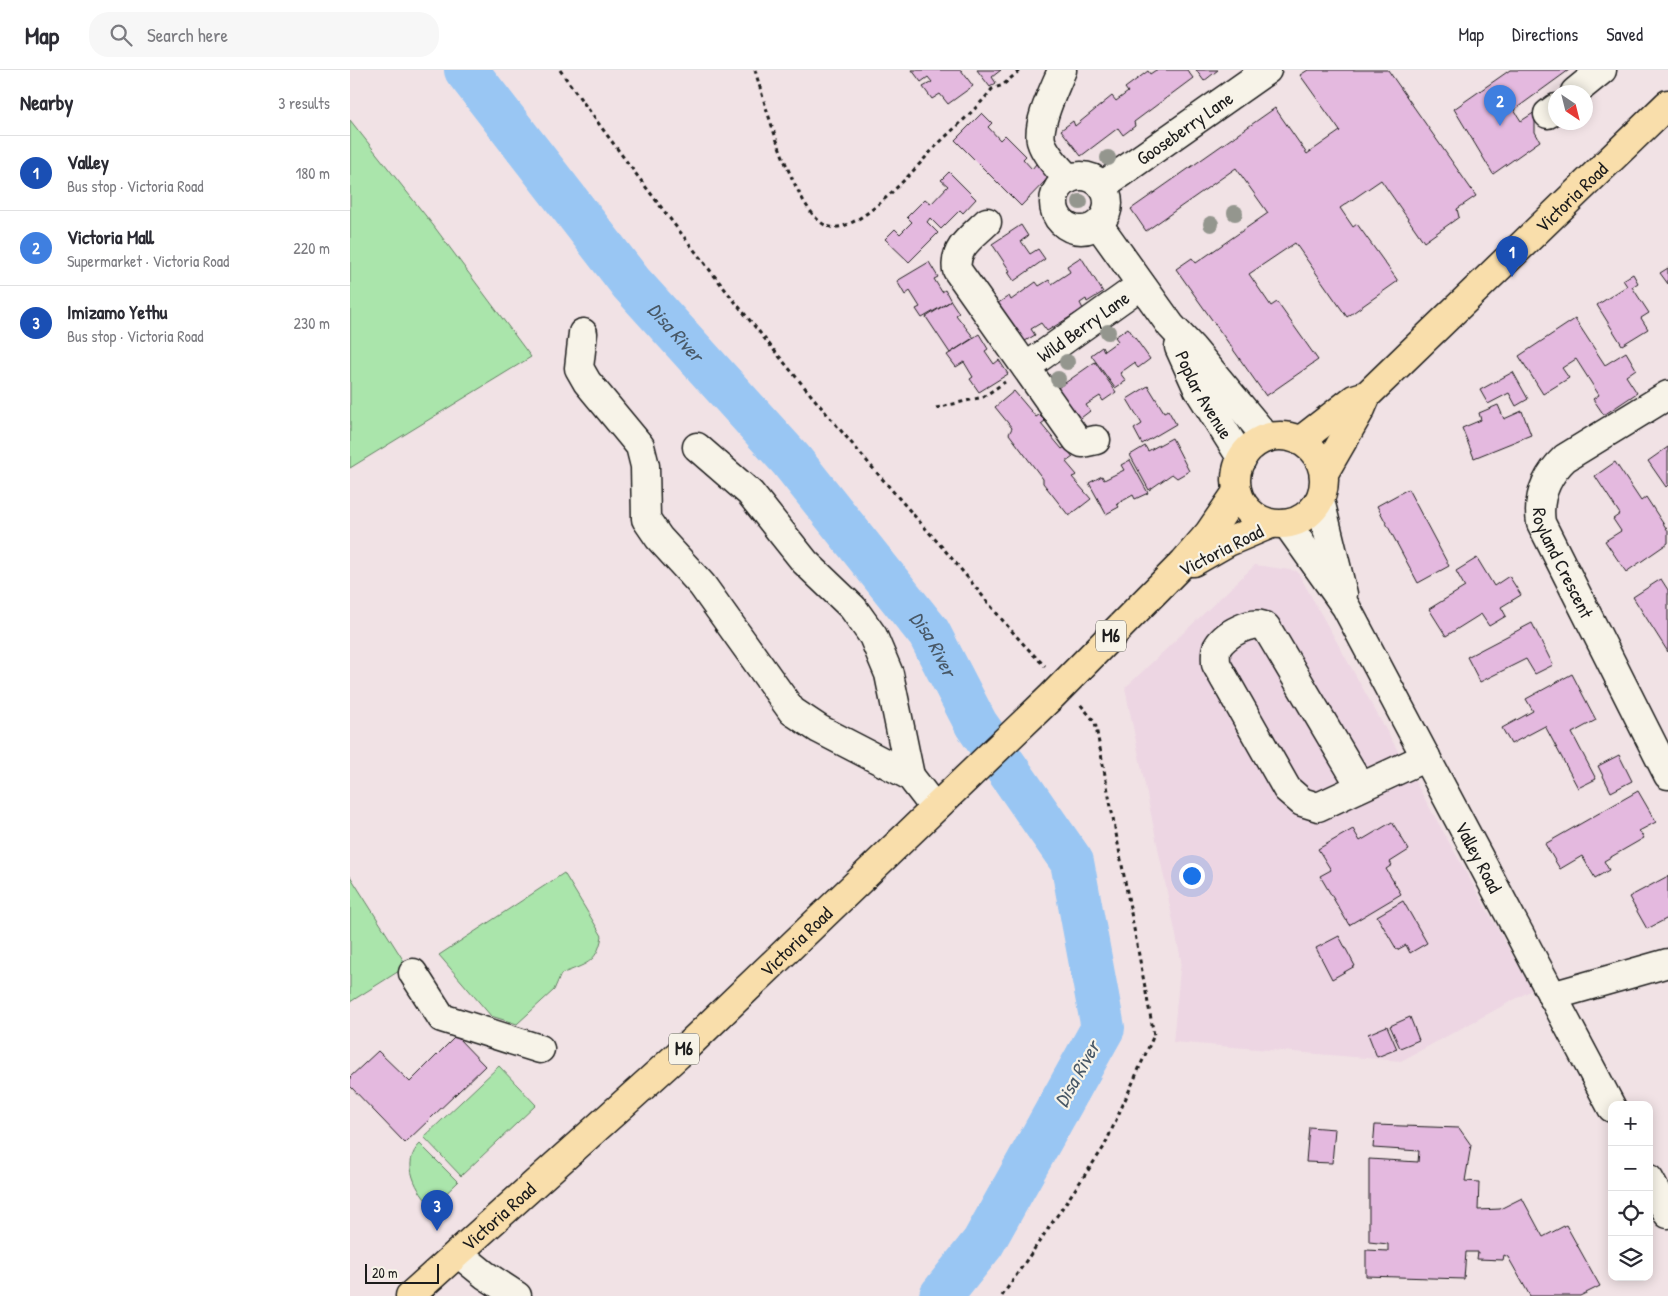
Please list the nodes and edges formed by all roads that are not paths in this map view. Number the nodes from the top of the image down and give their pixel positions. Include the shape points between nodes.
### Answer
1 (1062, 70) edge
2 (1267, 70) edge
3 (1602, 70) edge
4 (1584, 85) edge
5 (1668, 104) edge
6 (1068, 179) junction
7 (1102, 186) junction
8 (987, 222) dead end
9 (1098, 224) junction
10 (1141, 285) junction
11 (1171, 326) junction
12 (583, 333) dead end
13 (1026, 368) junction
14 (1367, 395) junction
15 (1668, 395) edge
16 (1266, 438) junction
17 (1096, 440) dead end
18 (1301, 440) junction
19 (697, 447) dead end
20 (1242, 459) junction
21 (1324, 473) junction
22 (1237, 492) junction
23 (1320, 500) junction
24 (1279, 524) junction
25 (1171, 576) junction
26 (1346, 607) junction
27 (1660, 738) edge
28 (1426, 757) junction
29 (1668, 775) edge
30 (910, 776) junction
31 (1360, 787) junction
32 (942, 799) junction
33 (1668, 963) edge
34 (412, 973) dead end
35 (1552, 996) junction
36 (540, 1048) dead end
37 (1608, 1101) edge
38 (1653, 1186) edge
39 (1668, 1214) edge
40 (458, 1253) junction
41 (410, 1296) edge
42 (518, 1296) edge

1 - 6 street via 1042,124 1041,140
2 - 7 street, Gooseberry Lane
3 - 4 street
5 - 14 main road, Victoria Road
6 - 7 street via 1088,177
6 - 9 street via 1055,195 1055,212 1059,219 1065,225 1081,230
7 - 9 street via 1108,206
8 - 13 street via 960,250 957,270
9 - 10 street, Poplar Avenue
10 - 11 street, Poplar Avenue
10 - 13 street, Wild Berry Lane
11 - 16 street, Poplar Avenue
11 - 20 street, Poplar Avenue via 1198,389
12 - 30 street via 579,368 640,446 645,466 646,519 660,538 702,585 792,711 819,729
13 - 17 street via 1077,440 1082,443
14 - 18 main road, Victoria Road via 1354,399
14 - 21 main road, Victoria Road
15 - 27 street, Royland Crescent via 1565,458 1552,470 1539,508 1541,523
16 - 18 main road
16 - 20 main road via 1248,450
18 - 21 main road via 1313,449
19 - 30 street via 750,493 805,562 854,608 873,636 889,674
20 - 22 main road via 1237,471
21 - 23 main road, Victoria Road
22 - 24 main road, Victoria Road via 1246,508 1257,518
22 - 25 main road, Victoria Road / M6 via 1209,533
23 - 24 main road, Victoria Road / M6 via 1300,520
23 - 26 street, Valley Road
24 - 25 main road, Victoria Road / M6 via 1228,542
24 - 26 street, Valley Road
25 - 32 main road, Victoria Road / M6 via 1058,690
26 - 28 street, Valley Road
27 - 29 street, Royland Crescent
28 - 31 street
28 - 35 street, Valley Road
30 - 32 street
31 - 31 street via 1318,807 1302,802 1286,789 1216,664 1216,649 1224,640 1251,624 1266,627
32 - 40 main road, Victoria Road / M6 via 678,1055
33 - 35 street
34 - 36 street via 442,1018
35 - 37 street, Valley Road
38 - 39 street
40 - 41 main road, Victoria Road / M6
40 - 42 street

